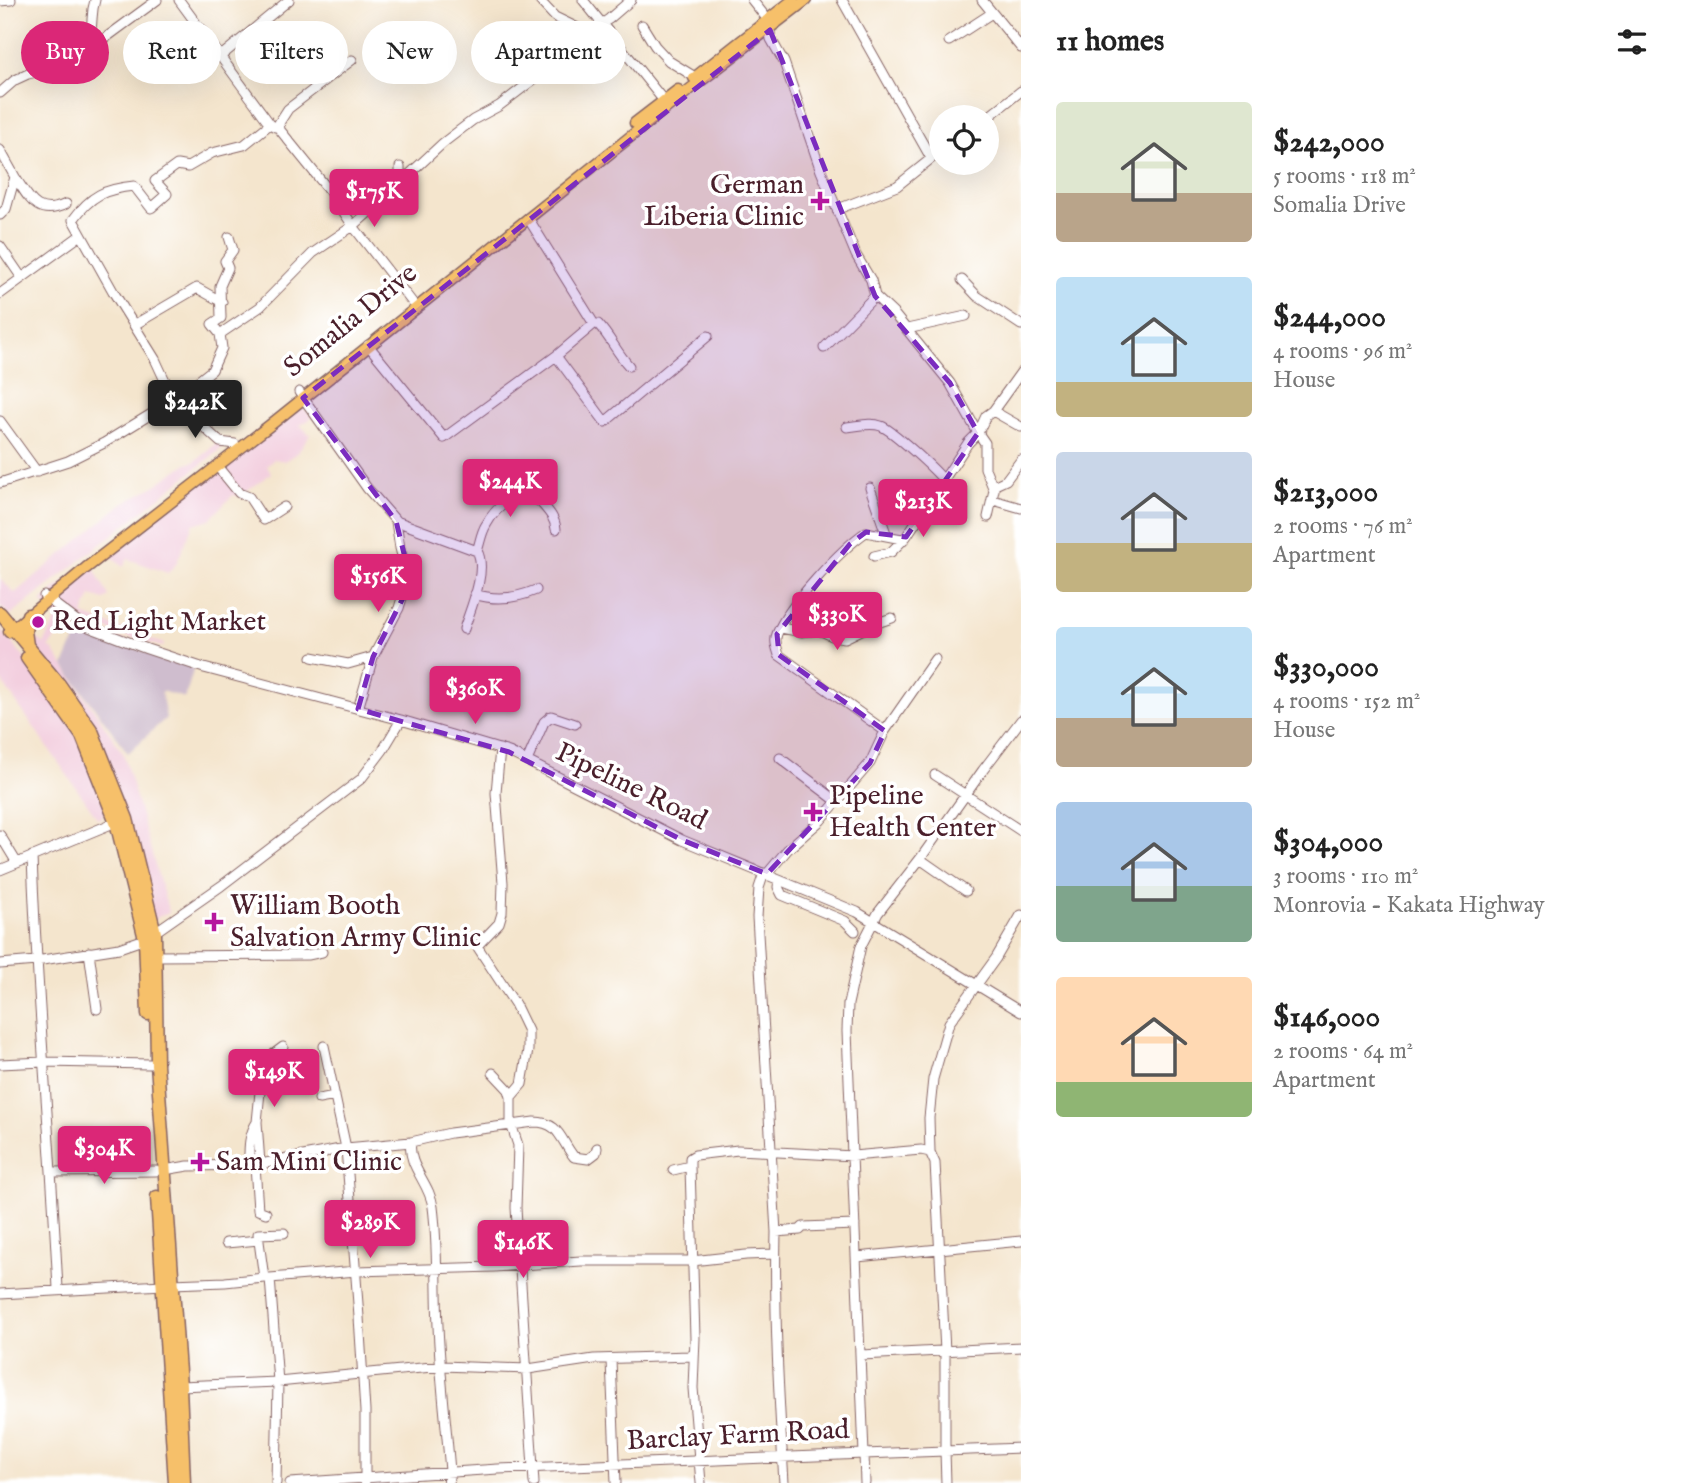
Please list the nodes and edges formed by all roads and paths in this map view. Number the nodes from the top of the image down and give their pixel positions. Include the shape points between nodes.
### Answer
1 (11, 0) edge
2 (95, 0) edge
3 (157, 0) edge
4 (179, 0) edge
5 (289, 0) edge
6 (539, 0) edge
7 (583, 0) edge
8 (631, 0) edge
9 (752, 0) edge
10 (793, 0) edge
11 (806, 0) edge
12 (842, 0) edge
13 (982, 0) edge
14 (0, 1) edge
15 (992, 13) junction
16 (90, 21) edge
17 (195, 21) edge
18 (563, 21) edge
19 (600, 21) edge
20 (606, 21) edge
21 (642, 25) dead end
22 (769, 25) junction
23 (109, 36) edge
24 (949, 41) dead end
25 (1021, 48) edge
26 (626, 53) edge
27 (221, 56) joint
28 (352, 60) dead end
29 (21, 76) edge
30 (695, 77) junction
31 (528, 84) edge
32 (1021, 91) edge
33 (0, 93) edge
34 (664, 101) junction
35 (999, 108) edge
36 (270, 124) junction
37 (280, 130) junction
38 (0, 150) edge
39 (929, 154) edge
40 (929, 160) edge
41 (400, 167) dead end
42 (15, 177) junction
43 (400, 183) junction
44 (66, 204) dead end
45 (838, 209) junction
46 (0, 215) edge
47 (528, 218) junction
48 (353, 226) junction
49 (82, 235) junction
50 (229, 237) dead end
51 (0, 246) edge
52 (22, 278) junction
53 (962, 280) dead end
54 (0, 294) edge
55 (875, 296) junction
56 (222, 302) junction
57 (412, 302) junction
58 (966, 316) dead end
59 (594, 324) junction
60 (134, 325) junction
61 (1021, 325) edge
62 (907, 329) junction
63 (220, 334) junction
64 (708, 336) dead end
65 (368, 345) junction
66 (824, 348) dead end
67 (556, 356) junction
68 (629, 366) dead end
69 (1021, 372) edge
70 (301, 395) junction
71 (174, 400) junction
72 (993, 411) junction
73 (0, 421) edge
74 (1021, 426) edge
75 (847, 427) dead end
76 (978, 433) junction
77 (235, 444) junction
78 (1021, 460) edge
79 (217, 466) junction
80 (37, 471) junction
81 (944, 481) junction
82 (0, 483) edge
83 (993, 486) junction
84 (870, 488) dead end
85 (993, 500) junction
86 (284, 507) dead end
87 (1021, 508) edge
88 (988, 517) dead end
89 (396, 521) junction
90 (556, 529) dead end
91 (887, 536) junction
92 (906, 537) junction
93 (477, 551) junction
94 (874, 556) dead end
95 (537, 590) dead end
96 (475, 594) junction
97 (46, 598) junction
98 (0, 612) edge
99 (27, 613) junction
100 (892, 618) dead end
101 (8, 627) edge
102 (781, 628) junction
103 (464, 629) dead end
104 (27, 645) junction
105 (312, 657) dead end
106 (373, 657) junction
107 (935, 659) dead end
108 (358, 709) junction
109 (401, 720) junction
110 (1021, 720) edge
111 (575, 724) dead end
112 (885, 731) junction
113 (500, 749) junction
114 (780, 758) dead end
115 (527, 761) junction
116 (935, 775) dead end
117 (966, 795) junction
118 (838, 802) junction
119 (116, 822) junction
120 (1021, 831) edge
121 (0, 835) edge
122 (32, 856) junction
123 (920, 859) junction
124 (17, 863) junction
125 (0, 870) edge
126 (766, 874) junction
127 (779, 880) junction
128 (966, 891) dead end
129 (1021, 915) edge
130 (874, 924) junction
131 (855, 930) dead end
132 (150, 936) junction
133 (89, 952) junction
134 (322, 952) dead end
135 (156, 956) junction
136 (36, 961) junction
137 (0, 964) edge
138 (976, 984) junction
139 (97, 1009) dead end
140 (1021, 1012) edge
141 (324, 1046) dead end
142 (283, 1047) dead end
143 (44, 1062) junction
144 (150, 1063) junction
145 (0, 1064) edge
146 (494, 1073) dead end
147 (335, 1096) junction
148 (512, 1097) junction
149 (319, 1099) dead end
150 (511, 1124) junction
151 (411, 1142) junction
152 (346, 1148) junction
153 (597, 1148) dead end
154 (771, 1152) junction
155 (930, 1152) junction
156 (853, 1156) junction
157 (255, 1165) junction
158 (690, 1166) junction
159 (673, 1170) dead end
160 (160, 1171) junction
161 (52, 1172) junction
162 (266, 1213) dead end
163 (855, 1225) junction
164 (776, 1232) junction
165 (284, 1233) dead end
166 (259, 1240) junction
167 (1021, 1241) edge
168 (226, 1242) dead end
169 (940, 1250) junction
170 (775, 1254) junction
171 (857, 1257) junction
172 (692, 1261) junction
173 (522, 1266) junction
174 (436, 1269) junction
175 (357, 1271) junction
176 (267, 1278) junction
177 (168, 1284) junction
178 (58, 1289) junction
179 (0, 1294) edge
180 (1021, 1347) edge
181 (945, 1351) junction
182 (694, 1352) junction
183 (861, 1355) junction
184 (611, 1360) junction
185 (442, 1366) junction
186 (528, 1369) junction
187 (362, 1373) junction
188 (278, 1382) junction
189 (180, 1386) junction
190 (1021, 1448) edge
191 (946, 1451) junction
192 (864, 1454) junction
193 (782, 1458) junction
194 (699, 1461) junction
195 (615, 1464) junction
196 (533, 1469) junction
197 (450, 1471) junction
198 (365, 1481) edge
199 (175, 1483) edge
200 (184, 1483) edge
201 (276, 1483) edge
202 (290, 1483) edge
203 (448, 1483) edge
204 (534, 1483) edge
205 (616, 1483) edge
206 (701, 1483) edge
207 (784, 1483) edge
208 (865, 1483) edge
209 (946, 1483) edge

1 - 14 street
2 - 16 street
3 - 23 street
4 - 17 street
5 - 27 street
6 - 18 street
7 - 19 street
8 - 20 street
9 - 22 street
10 - 22 main road, Somalia Drive
11 - 22 main road
12 - 39 street
13 - 15 street
15 - 24 street
15 - 25 street
21 - 30 street via 669,61
22 - 30 main road, Somalia Drive
22 - 45 street
22 - 47 main road, Somalia Drive
26 - 34 street
27 - 36 street
28 - 37 street via 288,109 281,116
29 - 33 street
30 - 34 main road, Somalia Drive
31 - 43 street via 443,143
32 - 35 street
34 - 57 main road, Somalia Drive
36 - 37 street
36 - 49 street via 244,145 212,153 188,167 172,167 155,181 167,194 151,208 134,186 110,188 84,205 74,220
37 - 48 street
38 - 42 street
40 - 45 street via 897,186
41 - 43 street
42 - 44 street via 32,202 44,209
42 - 46 street
43 - 48 street
45 - 55 street
47 - 59 street
47 - 65 main road, Somalia Drive
48 - 57 street
48 - 63 street via 313,253 260,307
49 - 52 street
49 - 60 street
50 - 56 street via 233,250 225,261 228,268 220,286
51 - 52 street
52 - 54 street
53 - 61 street via 976,296
55 - 62 street
55 - 66 street
56 - 60 street via 197,288
56 - 63 street via 221,318 212,324
57 - 70 main road, Somalia Drive
58 - 62 street
59 - 67 street
59 - 68 street
60 - 71 street
62 - 76 street via 950,383
63 - 71 street via 222,348 212,370
64 - 67 street via 605,422
65 - 67 street via 444,438
65 - 70 main road, Somalia Drive
69 - 72 street
70 - 77 main road, Somalia Drive
70 - 79 main road, Somalia Drive
70 - 89 street
71 - 77 street via 220,442
71 - 80 street via 104,443
72 - 74 street
72 - 76 street
73 - 80 street
75 - 81 street via 883,426
76 - 81 street
76 - 83 street via 985,443 985,468
77 - 97 main road, Somalia Drive
78 - 83 street via 1006,480
79 - 86 street via 264,520
79 - 97 main road, Somalia Drive
80 - 82 street
81 - 92 street
83 - 85 street
84 - 91 street
85 - 87 street
85 - 88 street
89 - 93 street
89 - 106 street via 408,578 399,608
90 - 93 street via 542,503 515,497 487,522
91 - 92 street
91 - 102 street via 866,532 850,544 803,595
92 - 94 street via 898,548
93 - 96 street via 481,567
95 - 96 street via 489,599
96 - 103 street
97 - 99 main road, Somalia Drive
97 - 108 street, Pipeline Road via 81,624 147,649
98 - 99 highway
98 - 101 highway
99 - 101 main road, Somalia Drive
99 - 104 highway
100 - 102 street via 845,638 819,630
101 - 104 highway
101 - 119 highway via 82,736
102 - 112 street via 776,643 779,655
104 - 132 highway via 92,731 104,758 127,819
105 - 106 street via 348,664
106 - 108 street
107 - 112 street
108 - 109 street, Pipeline Road
109 - 113 street, Pipeline Road
109 - 132 street via 361,779
110 - 117 street, Barclay Farm Road
111 - 115 street via 551,716
112 - 118 street via 870,763
113 - 115 street, Pipeline Road
113 - 148 street via 496,793 502,913 499,923 477,946 528,1031 522,1084
114 - 118 street
115 - 126 street, Pipeline Road via 682,840
116 - 117 street
117 - 120 street
117 - 123 street, Barclay Farm Road
118 - 126 street
119 - 122 street
119 - 132 highway
121 - 124 street
122 - 124 street
122 - 136 street
123 - 128 street
123 - 130 street, Barclay Farm Road via 883,905
124 - 125 street
126 - 127 street, Pipeline Road
126 - 154 street via 759,888 757,917
127 - 130 street, Pipeline Road via 857,912
127 - 131 street via 782,895 845,921
129 - 138 street
130 - 138 street, Pipeline Road
130 - 156 street, Barclay Farm Road via 861,946 848,1004
132 - 133 street
132 - 135 highway
132 - 144 highway
133 - 136 street
133 - 139 street
134 - 135 street via 308,956
135 - 160 highway
136 - 137 street
136 - 143 street
138 - 140 street, Pipeline Road
138 - 155 street via 948,1023 933,1079
141 - 147 street
142 - 157 street via 263,1062 257,1122 249,1144
143 - 144 street
143 - 145 street
143 - 161 street
144 - 160 highway
146 - 148 street
147 - 149 street
147 - 152 street
148 - 150 street
150 - 151 street
150 - 153 street via 547,1122 581,1160
150 - 173 street via 518,1145 516,1208
151 - 152 street
151 - 174 street via 412,1158 433,1203
152 - 157 street
152 - 175 street
154 - 156 street
154 - 158 street via 695,1155
154 - 164 street
155 - 156 street
155 - 169 street via 935,1163
156 - 163 street, Barclay Farm Road
157 - 160 street
157 - 162 street via 258,1210
158 - 159 street
158 - 172 street
160 - 161 street
160 - 177 highway
161 - 178 street
163 - 164 street
163 - 171 street, Barclay Farm Road
164 - 170 street
165 - 166 street via 258,1234
166 - 168 street
166 - 176 street
167 - 169 street
169 - 171 street
169 - 181 street
170 - 172 street
170 - 193 street
171 - 183 street, Barclay Farm Road
172 - 173 street
172 - 182 street
173 - 174 street
173 - 186 street
174 - 175 street
174 - 185 street
175 - 176 street
175 - 187 street
176 - 177 street
176 - 188 street
177 - 178 street
177 - 189 highway
177 - 199 highway
178 - 179 street
180 - 181 street
181 - 183 street
181 - 191 street
182 - 184 street via 690,1356
182 - 194 street
183 - 192 street, Barclay Farm Road
184 - 186 street
184 - 195 street
185 - 186 street
185 - 187 street
185 - 197 street
186 - 196 street
187 - 188 street
187 - 198 street
188 - 189 street
188 - 201 street
189 - 200 highway
190 - 191 street
191 - 192 street
191 - 209 street
192 - 193 street, Barclay Farm Road
192 - 208 street
193 - 194 street, Barclay Farm Road
193 - 207 street
194 - 195 street, Barclay Farm Road
194 - 206 street
195 - 196 street, Barclay Farm Road
195 - 205 street
196 - 197 street, Barclay Farm Road
196 - 204 street
197 - 198 street, Barclay Farm Road
197 - 203 street
198 - 202 street, Barclay Farm Road

